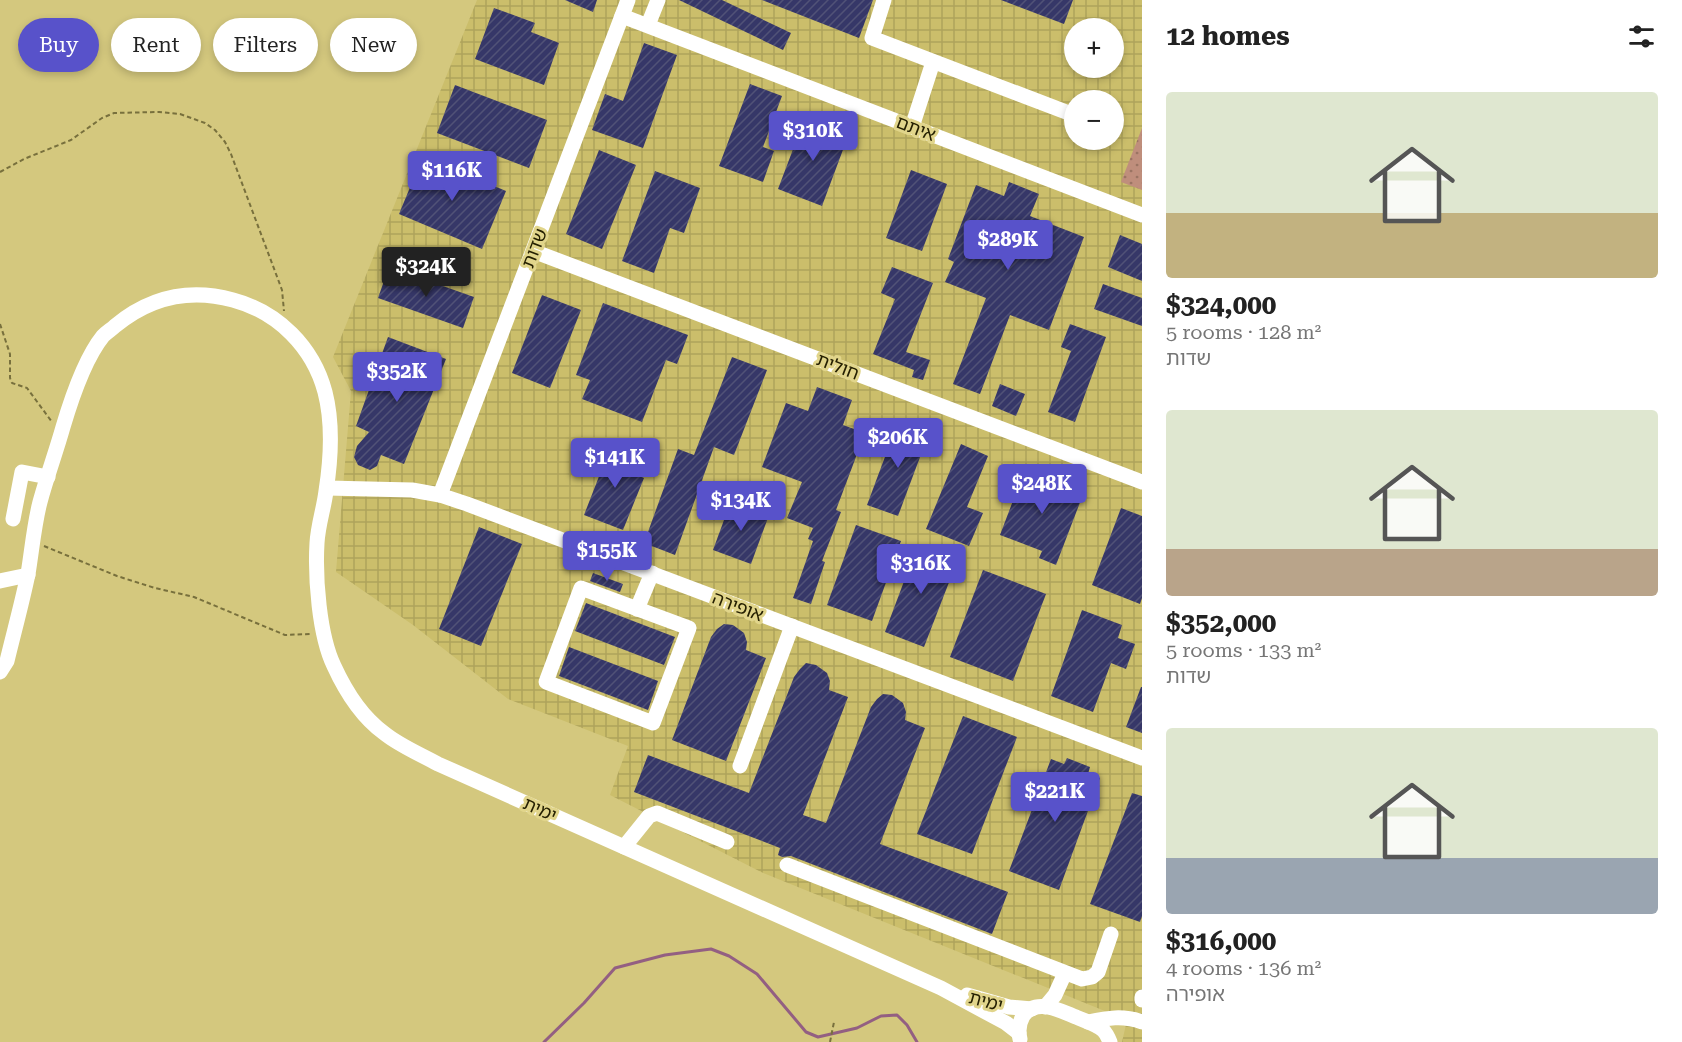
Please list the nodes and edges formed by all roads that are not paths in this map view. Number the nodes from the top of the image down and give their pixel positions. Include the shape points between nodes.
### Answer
1 (628, 0) edge
2 (658, 0) edge
3 (884, 0) edge
4 (622, 16) junction
5 (648, 26) junction
6 (933, 62) junction
7 (1064, 111) edge
8 (912, 127) junction
9 (1142, 215) edge
10 (533, 251) junction
11 (48, 477) junction
12 (1142, 482) edge
13 (327, 488) junction
14 (440, 495) junction
15 (13, 519) dead end
16 (652, 573) junction
17 (28, 575) junction
18 (0, 581) edge
19 (637, 609) junction
20 (792, 626) junction
21 (0, 672) edge
22 (1142, 758) edge
23 (740, 766) dead end
24 (727, 842) dead end
25 (624, 847) junction
26 (787, 865) dead end
27 (1111, 934) dead end
28 (1063, 978) junction
29 (941, 988) junction
30 (1039, 1008) junction
31 (1068, 1014) junction
32 (1126, 1017) junction
33 (1088, 1022) junction
34 (1142, 1022) edge
35 (1020, 1037) edge
36 (1109, 1039) edge

1 - 4 street, שדות
2 - 5 street
3 - 6 street via 872,38
4 - 5 street, איתם
4 - 10 street, שדות
5 - 8 street, איתם
6 - 7 street
6 - 8 street
8 - 9 street, איתם
10 - 12 street, חולית
10 - 14 street, שדות
11 - 13 street, ימית via 69,407 104,336 151,302 178,295 251,305 273,317 294,336 324,391 331,436
11 - 15 street via 22,472
11 - 17 street, ימית
13 - 14 street, אופירה via 412,490
13 - 25 street, ימית via 317,542 318,594 333,666 361,711 405,747
14 - 16 street, אופירה
16 - 19 street
16 - 20 street, אופירה
17 - 18 street
17 - 21 street, ימית via 8,661
19 - 19 street via 581,588 546,682 653,723 689,628
20 - 22 street, אופירה
20 - 23 street
24 - 25 street via 657,813 649,816
25 - 29 street, ימית
26 - 28 street
27 - 28 street via 1098,972 1082,979
28 - 30 street via 1051,1001
28 - 31 street via 1063,1002
29 - 30 street, ימית via 1009,1007
29 - 35 street, ימית via 1015,1028
30 - 31 street, ימית
30 - 35 street via 1024,1016 1018,1029
31 - 33 street, ימית
32 - 33 street
32 - 34 street
32 - 36 street via 1114,1025
33 - 36 street, ימית via 1103,1030

